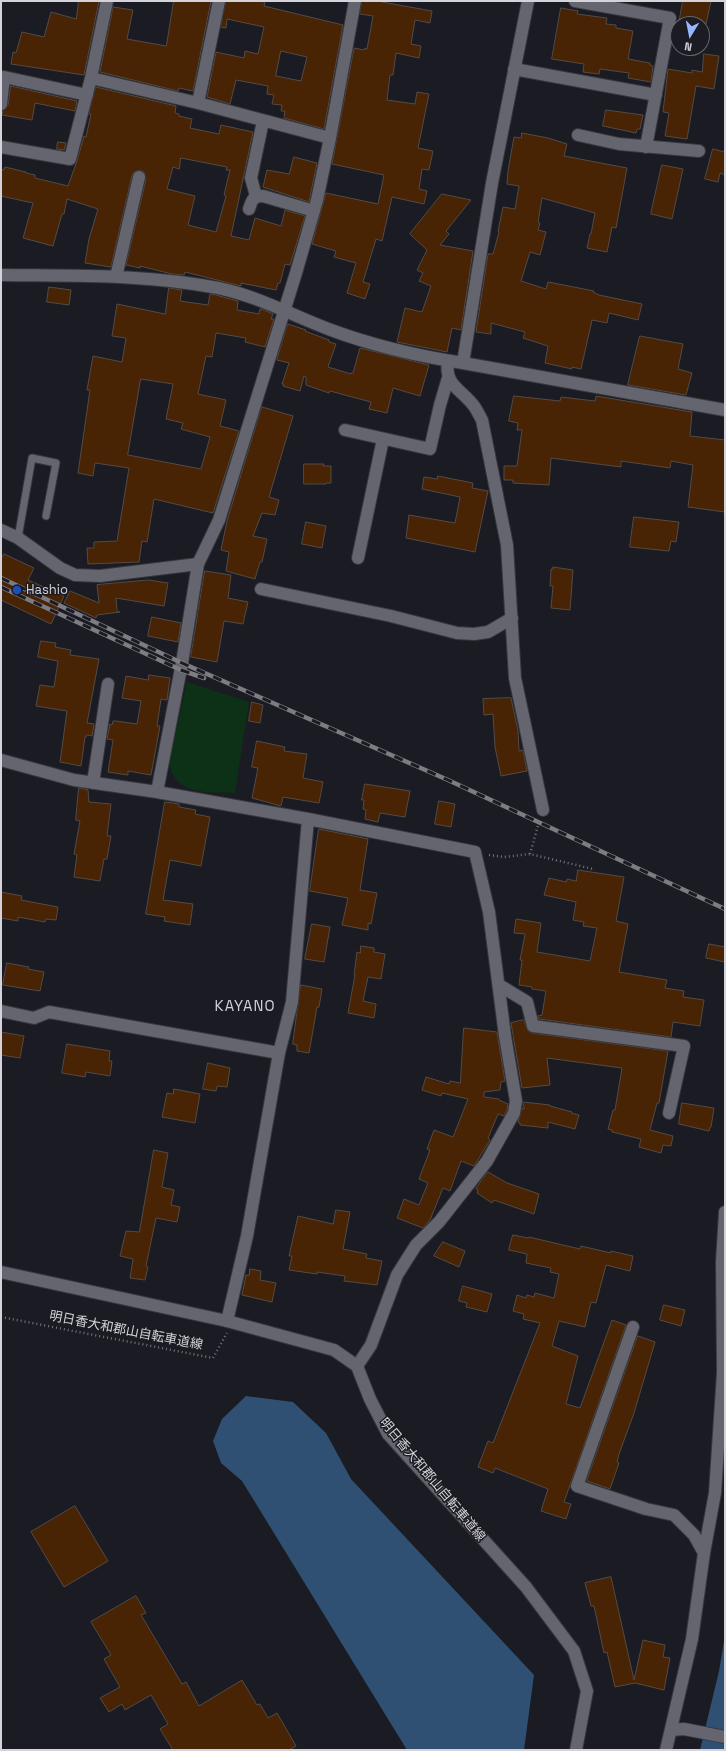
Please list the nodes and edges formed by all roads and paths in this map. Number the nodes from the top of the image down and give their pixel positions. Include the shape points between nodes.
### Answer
1 (107, 1) edge
2 (219, 1) edge
3 (355, 1) edge
4 (528, 1) edge
5 (575, 1) edge
6 (514, 69) junction
7 (91, 78) junction
8 (87, 95) junction
9 (656, 95) junction
10 (198, 103) junction
11 (1, 104) edge
12 (263, 121) junction
13 (578, 135) dead end
14 (330, 138) junction
15 (1, 147) edge
16 (646, 147) junction
17 (699, 151) dead end
18 (138, 176) dead end
19 (256, 196) junction
20 (249, 209) dead end
21 (314, 211) junction
22 (1, 274) edge
23 (116, 277) junction
24 (285, 310) junction
25 (448, 361) junction
26 (463, 363) junction
27 (448, 378) junction
28 (725, 410) edge
29 (345, 430) dead end
30 (384, 439) junction
31 (46, 516) dead end
32 (1, 530) edge
33 (18, 538) junction
34 (358, 558) dead end
35 (198, 564) junction
36 (261, 589) dead end
37 (512, 618) junction
38 (108, 684) dead end
39 (1, 760) edge
40 (93, 783) junction
41 (157, 792) junction
42 (542, 810) joint
43 (308, 819) junction
44 (475, 852) junction
45 (530, 854) junction
46 (593, 869) dead end
47 (499, 985) junction
48 (1, 1011) edge
49 (279, 1054) junction
50 (669, 1113) dead end
51 (725, 1212) edge
52 (1, 1272) edge
53 (1, 1317) edge
54 (228, 1327) junction
55 (633, 1327) dead end
56 (357, 1366) junction
57 (704, 1553) junction
58 (671, 1730) junction
59 (725, 1736) edge
60 (576, 1750) edge
61 (666, 1750) edge

1 - 7 street
2 - 10 street
3 - 14 street
4 - 6 street
5 - 9 street via 670,18
6 - 9 street
6 - 26 street
7 - 8 street
7 - 10 street
8 - 11 street via 4,77
8 - 15 street via 70,159
9 - 16 street
10 - 12 street
12 - 14 street
12 - 19 street via 251,178
13 - 16 street
14 - 21 street
16 - 17 street
18 - 23 street
19 - 20 street
19 - 21 street
21 - 24 street
22 - 23 street
23 - 24 street via 218,288 258,299
24 - 25 street via 358,339
24 - 35 street via 219,520
25 - 26 street
25 - 27 street
26 - 28 street
27 - 30 street via 430,449
27 - 37 street via 475,407 482,420 507,545
29 - 30 street
30 - 34 street
31 - 33 lane via 56,463 32,458
32 - 33 street
33 - 35 street via 60,568 75,575 88,577
35 - 41 street
36 - 37 street via 392,616 457,633 488,632
37 - 42 street via 515,678
38 - 40 street
39 - 40 street
40 - 41 street
41 - 43 street
42 - 45 path
43 - 44 street
43 - 49 street via 292,1002
44 - 45 path via 504,856
44 - 47 street via 490,912
45 - 46 path
47 - 50 street via 527,1002 533,1026 684,1046
47 - 56 street via 516,1101 514,1113 487,1161 439,1222 416,1245 397,1275 370,1345
48 - 49 street via 34,1018 49,1012
49 - 54 street
51 - 57 street via 722,1262 723,1373 715,1493
52 - 54 street
53 - 54 path, 明日香大和郡山自転車道線 via 213,1358
54 - 56 street via 334,1350
55 - 57 street via 577,1486 646,1509 674,1515 694,1535
56 - 60 street via 370,1400 388,1434 526,1588 574,1651 587,1691
57 - 58 street via 692,1639
58 - 59 street via 684,1729
58 - 61 street

